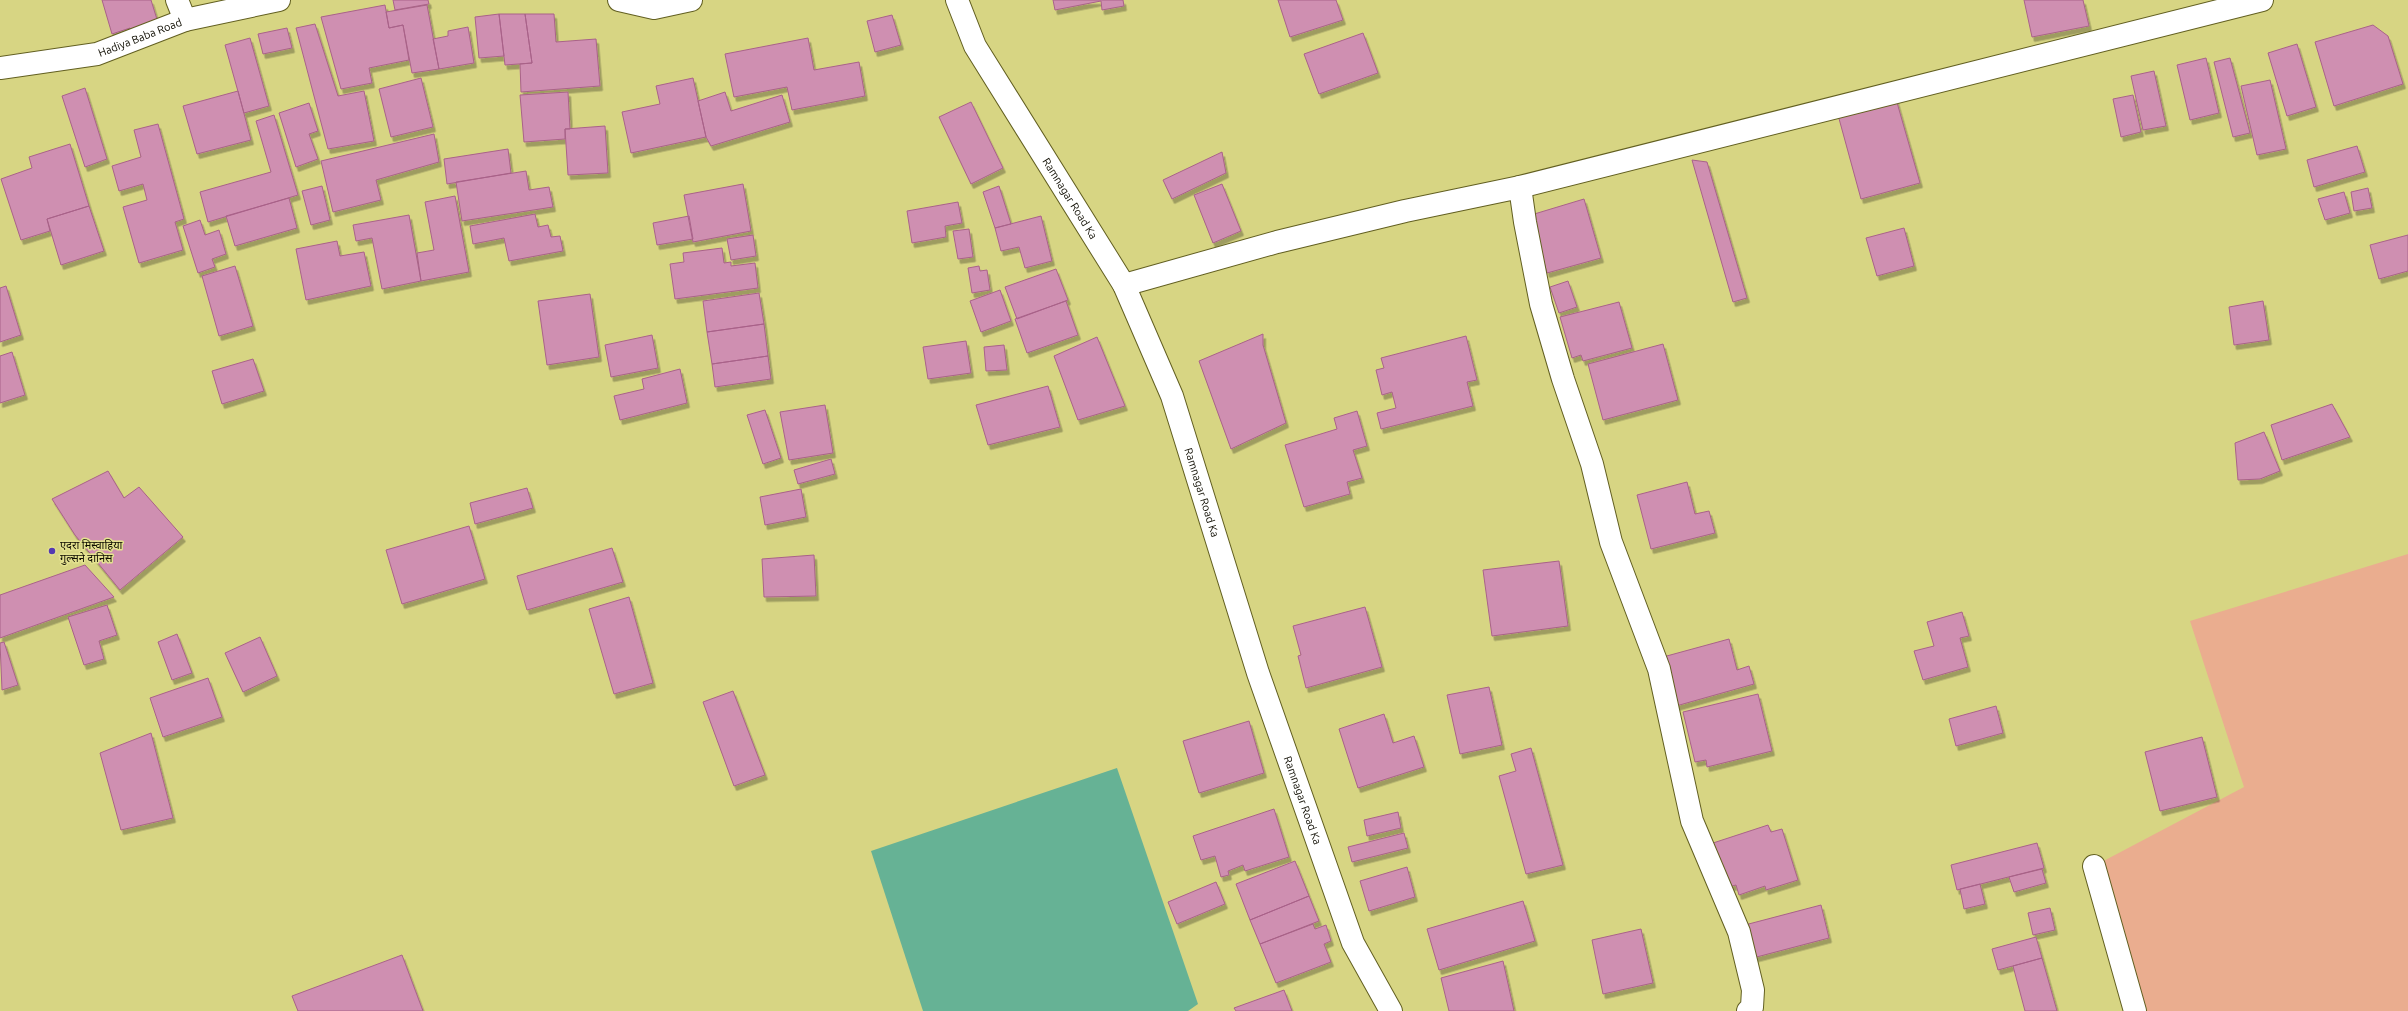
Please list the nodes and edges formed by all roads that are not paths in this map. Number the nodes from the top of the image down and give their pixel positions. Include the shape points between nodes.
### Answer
1 (176, 0) edge
2 (279, 0) edge
3 (619, 0) edge
4 (691, 0) edge
5 (957, 0) edge
6 (2262, 0) edge
7 (185, 20) junction
8 (0, 68) edge
9 (1520, 187) junction
10 (1124, 285) junction
11 (2094, 866) dead end
12 (1391, 1011) edge
13 (1748, 1011) edge
14 (2135, 1011) edge

1 - 7 street
2 - 7 street, Hadiya Baba Road
3 - 4 street via 654,8
5 - 10 street, Ramnagar Road Ka via 975,46
6 - 9 street
7 - 8 street, Hadiya Baba Road via 97,54
9 - 10 street via 1404,211 1277,242
9 - 13 street via 1524,222 1541,304 1592,464 1612,542 1659,669 1692,821 1739,932 1753,990 1752,1007
10 - 12 street, Ramnagar Road Ka via 1172,396 1258,673 1353,943
11 - 14 street

